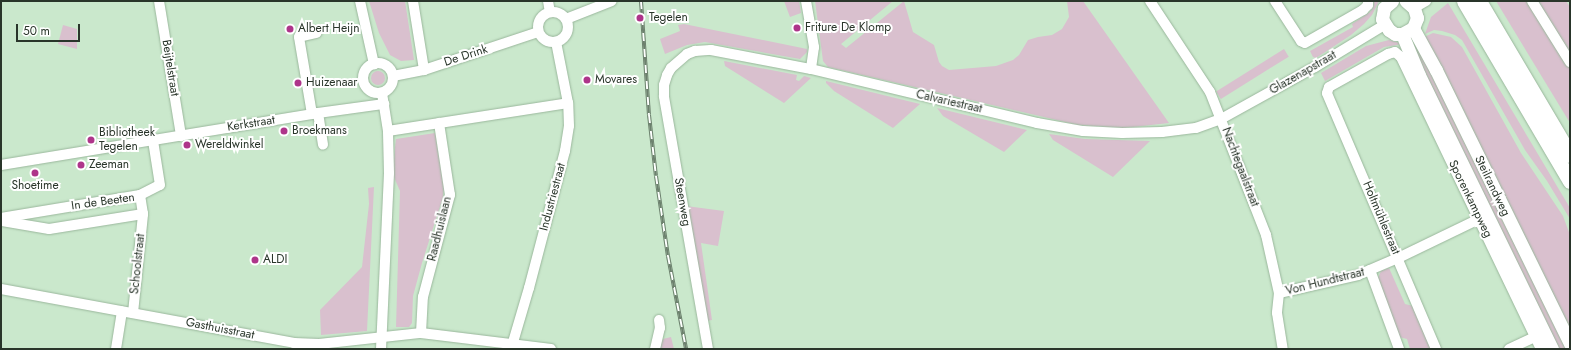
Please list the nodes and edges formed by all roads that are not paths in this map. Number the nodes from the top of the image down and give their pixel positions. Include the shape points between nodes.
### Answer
1 (159, 1) edge
2 (360, 1) edge
3 (413, 1) edge
4 (548, 1) edge
5 (612, 1) edge
6 (806, 1) edge
7 (1150, 1) edge
8 (1275, 1) edge
9 (1368, 1) edge
10 (1426, 1) edge
11 (1464, 1) edge
12 (1479, 1) edge
13 (1532, 1) edge
14 (1389, 2) edge
15 (1410, 4) edge
16 (550, 12) junction
17 (566, 19) junction
18 (1384, 25) junction
19 (1408, 31) junction
20 (538, 32) junction
21 (317, 33) dead end
22 (556, 42) junction
23 (1395, 52) joint
24 (679, 60) joint
25 (1570, 62) edge
26 (374, 64) junction
27 (811, 69) junction
28 (424, 70) junction
29 (393, 76) junction
30 (1329, 87) joint
31 (382, 93) junction
32 (568, 103) junction
33 (384, 104) junction
34 (315, 114) junction
35 (1222, 119) junction
36 (439, 123) junction
37 (388, 131) junction
38 (181, 136) junction
39 (152, 140) junction
40 (323, 145) dead end
41 (1570, 155) edge
42 (1, 166) edge
43 (1570, 181) edge
44 (140, 195) junction
45 (143, 214) junction
46 (1, 218) edge
47 (1479, 218) junction
48 (1, 221) edge
49 (1398, 258) junction
50 (1370, 270) junction
51 (1, 289) edge
52 (1279, 293) junction
53 (122, 311) junction
54 (133, 313) junction
55 (658, 320) dead end
56 (421, 333) junction
57 (383, 337) junction
58 (1535, 338) junction
59 (1570, 344) edge
60 (293, 346) edge
61 (511, 346) edge
62 (116, 349) edge
63 (381, 349) edge
64 (551, 349) edge
65 (655, 349) edge
66 (708, 349) edge
67 (1284, 349) edge
68 (1399, 349) edge
69 (1436, 349) edge
70 (1509, 349) edge
71 (1541, 349) edge
72 (1552, 349) edge

1 - 38 street, Beijtelstraat
2 - 26 street
3 - 28 street
4 - 16 street
5 - 17 street
6 - 27 street via 814,47
7 - 35 street, Nachtegaalstraat via 1210,92
8 - 9 street via 1301,41 1305,43 1363,10
10 - 15 street
11 - 43 highway
12 - 41 highway
13 - 25 street
14 - 18 main road via 1382,14
15 - 19 main road via 1417,18
16 - 17 street via 560,14
16 - 20 street via 540,20
17 - 22 street via 567,34
18 - 19 main road via 1395,34
18 - 35 street, Glazenapstraat
19 - 59 main road, Steilrandweg via 1436,70
19 - 72 main road, Steilrandweg via 1419,75
20 - 22 street via 545,40
20 - 28 street, De Drink
21 - 34 street via 299,37
22 - 32 street, Industriestraat
23 - 30 street, Glazenapstraat
23 - 47 street, Sporenkampweg via 1401,57
24 - 27 street, Calvariestraat via 695,51 711,50
24 - 66 street, Steenweg via 667,75 664,96
26 - 29 street via 387,66
26 - 31 street via 365,72 364,81 369,90
27 - 35 street, Calvariestraat via 1036,123 1083,131 1162,132 1196,128
28 - 29 street, De Drink
29 - 31 street via 391,86
30 - 49 street, Holtmühlestraat via 1327,93
31 - 33 street
32 - 36 street
32 - 61 street, Industriestraat via 566,150
33 - 34 street, Kerkstraat
33 - 37 street
34 - 38 street, Kerkstraat
34 - 40 street
35 - 52 street, Nachtegaalstraat via 1266,235
36 - 37 street
36 - 56 street, Raadhuislaan via 450,195 423,297
37 - 57 street via 389,174
38 - 39 street, Kerkstraat
39 - 42 street, Kerkstraat
39 - 44 street via 160,185
44 - 45 street, In de Beeten
44 - 46 street, In de Beeten
45 - 48 street, In de Beeten via 49,228
45 - 54 street, Schoolstraat
47 - 49 street, Von Hundtstraat
47 - 58 street, Sporenkampweg
49 - 50 street, Von Hundtstraat
49 - 69 street, Holtmühlestraat
50 - 52 street, Von Hundtstraat
50 - 68 street
51 - 53 street, Gasthuisstraat
52 - 67 street, Nachtegaalstraat via 1277,313
53 - 54 street, Gasthuisstraat
53 - 62 street
54 - 60 street, Gasthuisstraat
55 - 65 street via 660,328
56 - 57 street, Gasthuisstraat
56 - 61 street, Gasthuisstraat
57 - 60 street, Gasthuisstraat
57 - 63 street
58 - 70 street
58 - 71 street, Sporenkampweg
61 - 64 street, Gasthuisstraat

